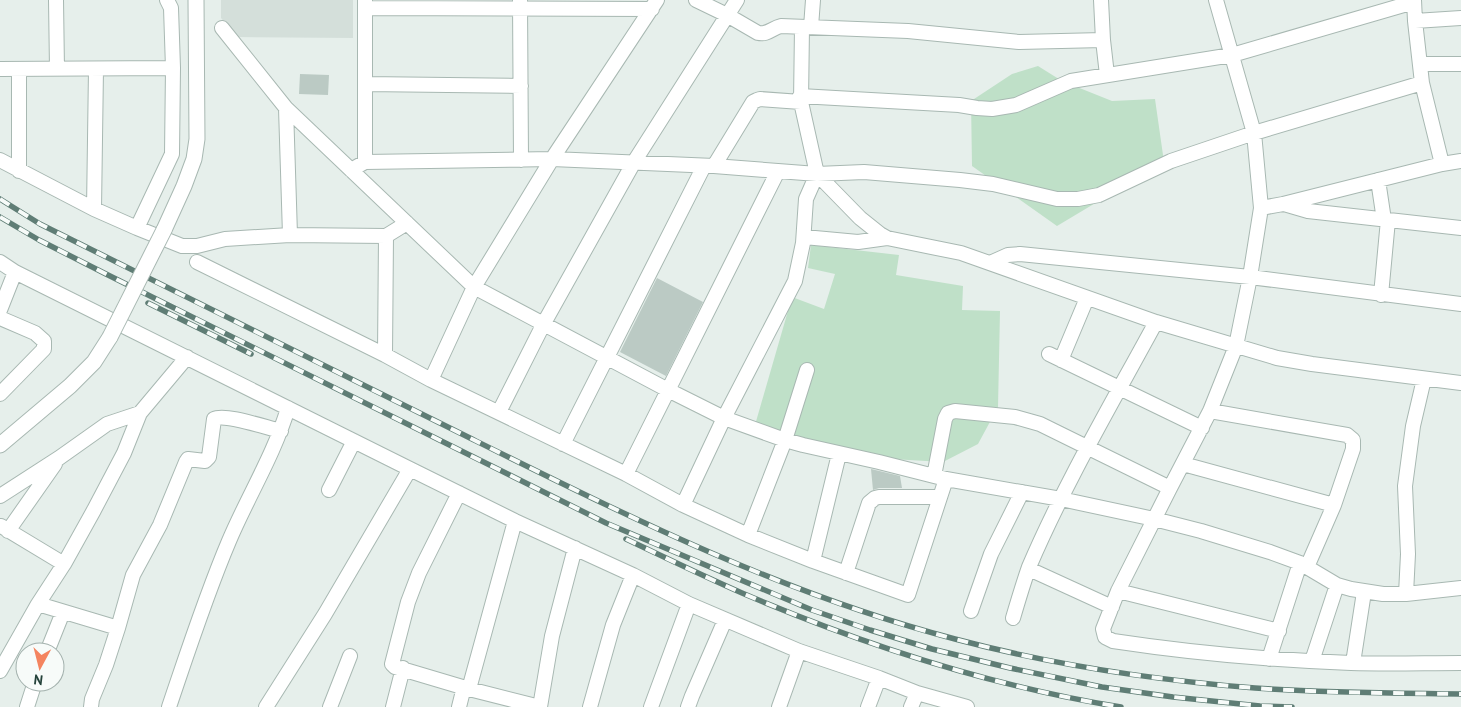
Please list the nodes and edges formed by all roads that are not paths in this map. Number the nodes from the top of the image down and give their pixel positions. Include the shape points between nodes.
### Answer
1 (56, 0) edge
2 (168, 0) edge
3 (196, 0) edge
4 (696, 0) edge
5 (737, 0) edge
6 (814, 0) edge
7 (1101, 0) edge
8 (1216, 0) edge
9 (1414, 1) edge
10 (365, 4) edge
11 (520, 4) edge
12 (654, 4) edge
13 (727, 15) junction
14 (1461, 18) edge
15 (1415, 20) junction
16 (806, 27) junction
17 (222, 28) dead end
18 (1103, 40) junction
19 (1232, 55) junction
20 (1420, 64) junction
21 (1461, 64) edge
22 (173, 68) junction
23 (0, 69) edge
24 (57, 69) junction
25 (96, 69) junction
26 (19, 70) junction
27 (1107, 75) junction
28 (1422, 83) junction
29 (365, 84) junction
30 (521, 86) junction
31 (800, 99) junction
32 (286, 108) junction
33 (1254, 133) junction
34 (552, 159) junction
35 (0, 160) edge
36 (521, 160) junction
37 (365, 162) junction
38 (634, 162) junction
39 (1460, 163) edge
40 (1442, 164) junction
41 (709, 166) junction
42 (351, 170) junction
43 (20, 171) junction
44 (778, 171) junction
45 (817, 174) junction
46 (1378, 180) junction
47 (1283, 204) junction
48 (1261, 208) junction
49 (94, 209) junction
50 (1386, 220) junction
51 (407, 223) junction
52 (137, 228) junction
53 (1461, 228) edge
54 (290, 235) junction
55 (386, 236) junction
56 (804, 237) junction
57 (887, 238) junction
58 (0, 262) edge
59 (197, 262) dead end
60 (990, 263) junction
61 (15, 272) junction
62 (1250, 277) junction
63 (474, 287) junction
64 (1382, 295) junction
65 (1087, 298) junction
66 (1461, 304) edge
67 (0, 310) edge
68 (0, 318) edge
69 (1156, 322) junction
70 (544, 323) junction
71 (1236, 346) junction
72 (385, 355) junction
73 (607, 357) junction
74 (186, 358) junction
75 (807, 370) dead end
76 (1424, 379) junction
77 (431, 380) junction
78 (1461, 383) edge
79 (1120, 388) junction
80 (668, 390) junction
81 (0, 394) edge
82 (288, 408) junction
83 (140, 412) junction
84 (499, 412) junction
85 (1210, 412) junction
86 (724, 418) junction
87 (1202, 428) junction
88 (281, 431) junction
89 (784, 440) junction
90 (354, 441) junction
91 (563, 444) junction
92 (0, 445) edge
93 (1088, 447) junction
94 (839, 454) junction
95 (59, 458) junction
96 (1184, 464) junction
97 (410, 469) junction
98 (626, 474) junction
99 (940, 477) junction
100 (1170, 488) junction
101 (329, 490) dead end
102 (1022, 492) junction
103 (459, 493) junction
104 (0, 496) edge
105 (939, 497) junction
106 (1061, 499) junction
107 (684, 505) junction
108 (1334, 505) junction
109 (1154, 519) junction
110 (515, 521) junction
111 (4, 528) edge
112 (748, 535) junction
113 (575, 548) junction
114 (813, 561) junction
115 (64, 564) junction
116 (1304, 565) junction
117 (1029, 569) junction
118 (846, 572) junction
119 (633, 575) junction
120 (1337, 585) junction
121 (1461, 588) edge
122 (1118, 592) junction
123 (1364, 592) junction
124 (1406, 594) junction
125 (38, 604) junction
126 (689, 604) junction
127 (1112, 607) junction
128 (62, 612) junction
129 (971, 612) dead end
130 (1013, 618) dead end
131 (725, 620) junction
132 (118, 628) junction
133 (1279, 631) junction
134 (51, 642) edge
135 (799, 651) junction
136 (350, 656) dead end
137 (1269, 659) junction
138 (1312, 661) junction
139 (1353, 663) junction
140 (1461, 663) edge
141 (403, 668) junction
142 (0, 671) edge
143 (879, 678) junction
144 (466, 688) junction
145 (32, 692) edge
146 (917, 693) junction
147 (949, 705) edge
148 (533, 706) edge
149 (27, 707) edge
150 (91, 707) edge
151 (170, 707) edge
152 (266, 707) edge
153 (330, 707) edge
154 (393, 707) edge
155 (459, 707) edge
156 (590, 707) edge
157 (651, 707) edge
158 (688, 707) edge
159 (779, 707) edge
160 (868, 707) edge
161 (911, 707) edge
162 (967, 707) edge

1 - 24 street
2 - 22 street
3 - 92 street, bridge via 197,139 184,186 110,337 94,362
4 - 13 street
5 - 13 street
6 - 16 street
7 - 18 street
8 - 19 street
9 - 15 street
9 - 19 street
10 - 11 street
10 - 29 street
11 - 12 street
11 - 30 street
12 - 34 street
13 - 16 street via 764,34 781,26
13 - 38 street
14 - 15 street
15 - 20 street
16 - 18 street via 908,31 1019,42
16 - 31 street
17 - 32 street
18 - 27 street
19 - 27 street
19 - 33 street
20 - 21 street
20 - 28 street
22 - 25 street
22 - 52 street via 172,154
23 - 26 street
24 - 25 street
24 - 26 street
25 - 49 street
26 - 43 street
27 - 31 street via 1072,81 1016,105 992,108
28 - 33 street
28 - 40 street
29 - 30 street
29 - 37 street
30 - 36 street
31 - 41 street via 760,99 753,102
31 - 45 street
32 - 42 street
32 - 54 street
33 - 45 street via 1153,168 1099,195 1078,199 1057,199 960,180 864,172
33 - 48 street
34 - 36 street
34 - 38 street
34 - 63 street
35 - 43 street
36 - 37 street
37 - 42 street
38 - 41 street
38 - 70 street
39 - 40 street
40 - 46 street
41 - 44 street
41 - 73 street
42 - 51 street
43 - 49 street
44 - 45 street
44 - 80 street
45 - 56 street via 806,199
45 - 57 street via 860,218
46 - 47 street
46 - 50 street
47 - 48 street
47 - 50 street via 1308,211
48 - 62 street
49 - 52 street
50 - 53 street
50 - 64 street
51 - 55 street
51 - 63 street
52 - 54 street via 182,246 225,239
54 - 55 street
55 - 72 street
56 - 57 street via 858,242
56 - 86 street via 795,281
57 - 60 street via 961,253
58 - 61 street
59 - 72 street
60 - 62 street via 1020,254
60 - 65 street
61 - 67 street
61 - 74 street
62 - 64 street
62 - 71 street
63 - 70 street
63 - 77 street
64 - 66 street
65 - 69 street
65 - 79 street via 1055,357
68 - 81 street via 35,333 44,341 44,349
69 - 71 street
69 - 79 street
70 - 73 street
70 - 84 street
71 - 76 street via 1293,361
71 - 85 street
72 - 77 street
73 - 80 street
73 - 91 street
74 - 82 street
74 - 83 street
75 - 89 street
76 - 78 street
76 - 124 street via 1413,426 1405,486
77 - 84 street
79 - 87 street
79 - 93 street
80 - 86 street
80 - 98 street
82 - 88 street
82 - 90 street
83 - 95 street via 107,424
83 - 115 street via 124,453
84 - 91 street
85 - 87 street
85 - 108 street via 1347,435 1353,440 1353,449
86 - 89 street
86 - 107 street
87 - 96 street
88 - 132 street via 240,420 214,419 209,457 205,461 188,459 186,462 160,525 133,575
88 - 151 street via 230,539
89 - 94 street
89 - 112 street
90 - 97 street
90 - 101 street
91 - 98 street
93 - 99 street via 1028,420 955,411 948,413 945,419
93 - 100 street
93 - 106 street
94 - 99 street
94 - 114 street
95 - 104 street
95 - 111 street
96 - 100 street
96 - 108 street
97 - 103 street
97 - 152 street
98 - 107 street
99 - 102 street
99 - 105 street
100 - 109 street
102 - 106 street
102 - 129 street via 990,554
103 - 110 street
103 - 141 street via 408,602 392,660 395,667
105 - 118 street via 879,497 871,500
105 - 118 street via 908,595
106 - 109 street
106 - 117 street
107 - 112 street
108 - 116 street
109 - 116 street via 1236,541
109 - 122 street
110 - 113 street
110 - 144 street
111 - 115 street
112 - 114 street
113 - 119 street
113 - 148 street
114 - 118 street
115 - 125 street
116 - 120 street
116 - 133 street
117 - 127 street
117 - 130 street
119 - 126 street
119 - 156 street via 613,625
120 - 123 street
120 - 138 street
121 - 124 street
122 - 127 street
122 - 133 street
123 - 124 street
123 - 139 street
125 - 128 street
125 - 142 street
126 - 131 street
126 - 157 street
127 - 137 street via 1104,629 1105,637 1113,641
128 - 132 street
128 - 134 street
131 - 135 street
131 - 158 street
132 - 150 street
133 - 137 street
135 - 143 street
135 - 159 street
136 - 153 street
137 - 138 street
138 - 139 street
139 - 140 street
141 - 144 street
141 - 154 street
143 - 146 street
143 - 160 street
144 - 148 street
144 - 155 street
145 - 149 street
146 - 147 street
146 - 161 street
147 - 162 street

